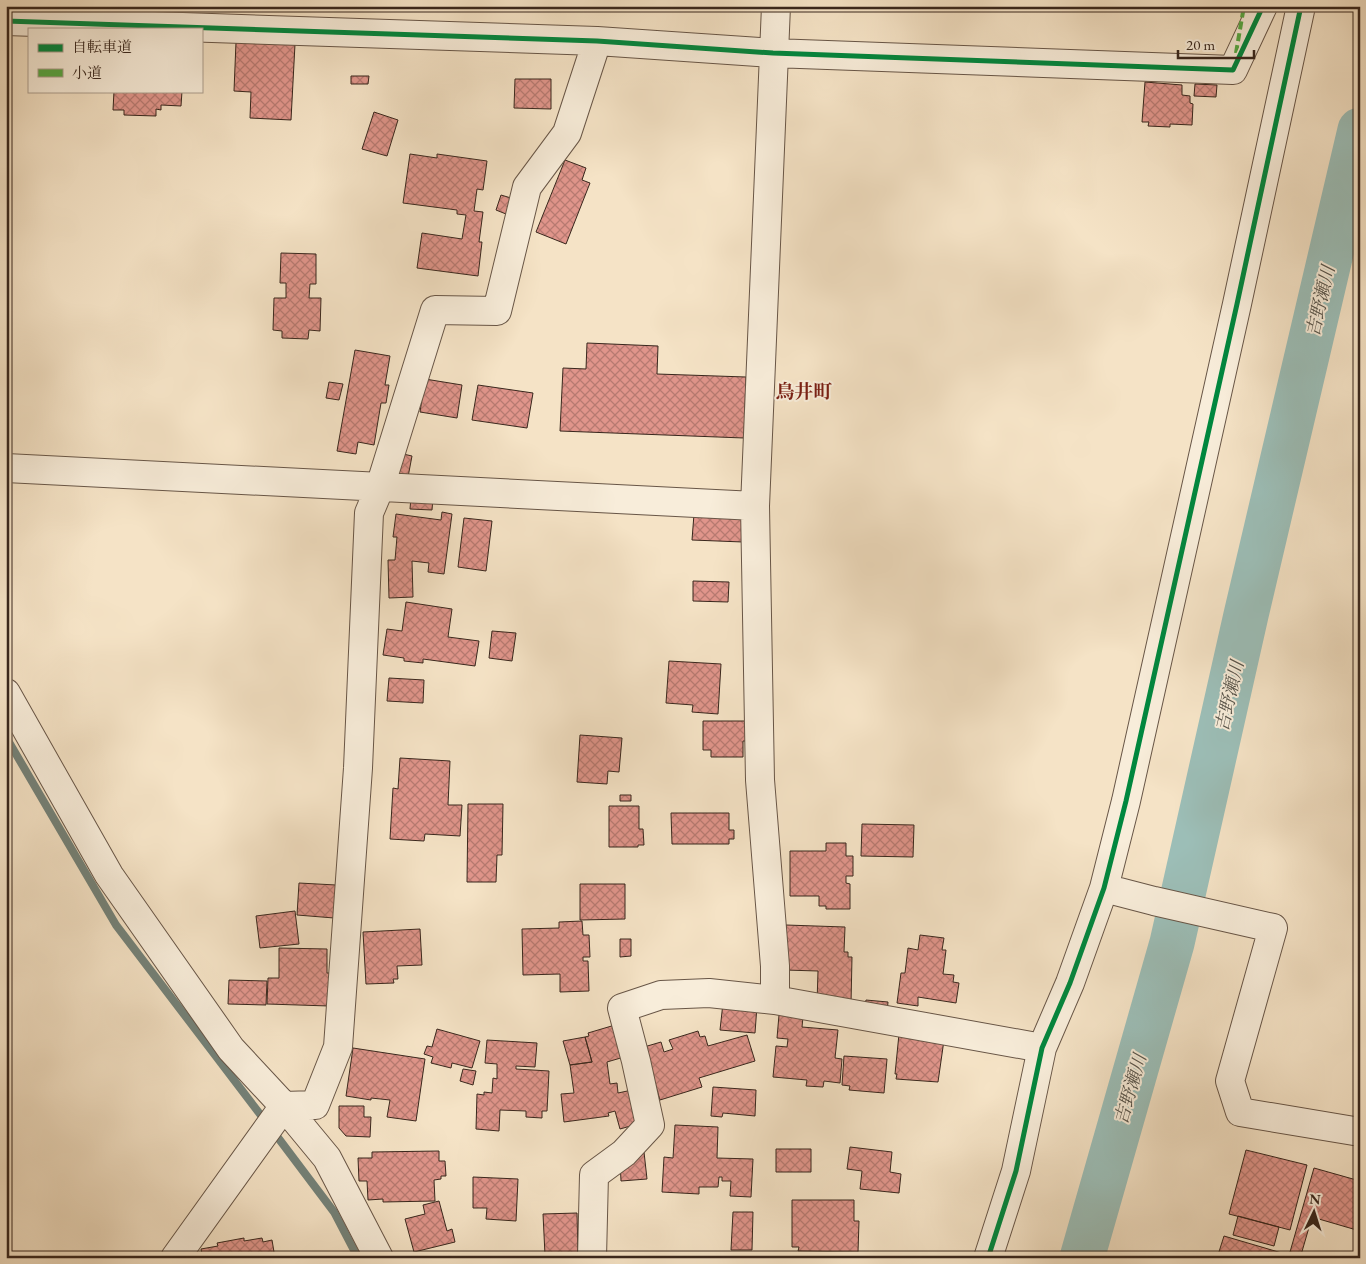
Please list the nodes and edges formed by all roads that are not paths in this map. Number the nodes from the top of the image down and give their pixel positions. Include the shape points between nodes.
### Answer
1 (776, 6) edge
2 (1263, 6) edge
3 (1301, 6) edge
4 (6, 20) edge
5 (597, 41) junction
6 (773, 53) junction
7 (6, 468) edge
8 (380, 487) junction
9 (755, 506) junction
10 (6, 693) edge
11 (1104, 888) junction
12 (775, 1000) junction
13 (1042, 1048) junction
14 (284, 1106) junction
15 (1360, 1132) edge
16 (175, 1258) edge
17 (379, 1258) edge
18 (592, 1258) edge
19 (988, 1258) edge

1 - 6 street
2 - 6 street via 1233,70
3 - 11 street
4 - 5 street
5 - 6 street
5 - 8 street via 567,133 528,187 497,311 435,310
6 - 9 street
7 - 8 street
8 - 9 street
8 - 14 street via 369,513 358,768 338,1047 314,1105
9 - 12 street via 760,780
10 - 14 street via 109,875 230,1048
11 - 13 street via 1070,983
11 - 15 street via 1273,928 1230,1081 1240,1112
12 - 13 street
12 - 18 street via 709,993 661,995 622,1008 650,1125 624,1153 594,1175
13 - 19 street via 1016,1172
14 - 16 street
14 - 17 street via 327,1158

